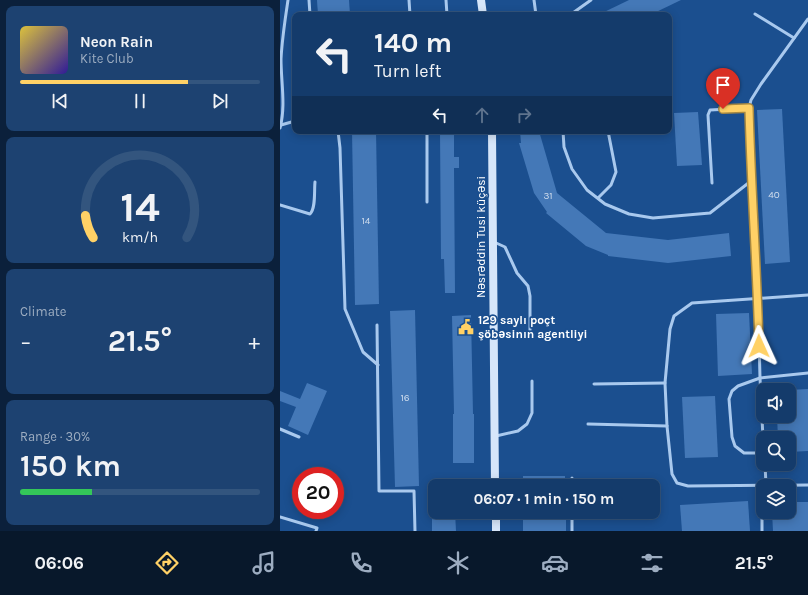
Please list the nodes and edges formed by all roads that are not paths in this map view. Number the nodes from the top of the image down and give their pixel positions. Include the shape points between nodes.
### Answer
1 (288, 0) edge
2 (309, 0) edge
3 (409, 0) edge
4 (446, 0) edge
5 (481, 0) edge
6 (534, 0) edge
7 (591, 0) edge
8 (310, 12) edge
9 (410, 12) edge
10 (447, 12) edge
11 (483, 12) edge
12 (536, 12) edge
13 (574, 12) edge
14 (755, 14) dead end
15 (808, 19) edge
16 (794, 38) junction
17 (749, 108) junction
18 (292, 122) edge
19 (280, 127) edge
20 (338, 134) edge
21 (427, 134) edge
22 (492, 134) edge
23 (563, 134) edge
24 (609, 134) edge
25 (751, 181) junction
26 (315, 182) dead end
27 (712, 183) dead end
28 (598, 198) junction
29 (427, 202) dead end
30 (280, 205) edge
31 (493, 242) junction
32 (808, 295) edge
33 (758, 299) junction
34 (377, 326) dead end
35 (530, 332) dead end
36 (378, 365) junction
37 (808, 373) edge
38 (760, 378) junction
39 (532, 381) dead end
40 (665, 383) junction
41 (594, 384) dead end
42 (588, 424) dead end
43 (667, 426) junction
44 (280, 429) edge
45 (763, 431) edge
46 (494, 436) junction
47 (299, 437) dead end
48 (756, 454) edge
49 (495, 479) edge
50 (756, 485) edge
51 (796, 485) edge
52 (808, 485) edge
53 (280, 517) edge
54 (496, 519) edge
55 (572, 519) edge
56 (762, 519) edge
57 (316, 531) edge
58 (415, 531) edge
59 (496, 531) edge
60 (572, 531) edge
61 (762, 531) edge

1 - 19 lane via 282,40 283,109
2 - 8 lane
3 - 9 lane
4 - 10 lane
5 - 11 main road
6 - 12 lane
7 - 13 lane
14 - 16 lane
15 - 16 lane
16 - 17 lane via 761,84
17 - 25 lane
17 - 27 lane via 710,110 708,115
18 - 19 lane
20 - 36 lane via 345,309 363,352
21 - 29 lane
22 - 31 main road, Nəsrəddin Tusi küçəsi
23 - 28 lane via 564,147 572,169 587,190
24 - 28 lane via 616,172 611,185
25 - 28 lane via 710,212 697,214 653,218 629,214 605,204
25 - 33 lane
26 - 30 lane via 314,207 310,214
31 - 35 lane via 505,248 517,273 528,286
31 - 46 main road, Nəsrəddin Tusi küçəsi
32 - 33 lane
33 - 38 lane
33 - 40 lane via 692,303 674,316 670,329
34 - 36 lane
36 - 58 lane via 379,491 414,491
37 - 38 lane
38 - 45 lane
38 - 48 lane via 738,386 732,391 729,399 735,446 744,453
39 - 46 lane via 532,413 527,424 518,431
40 - 41 lane
40 - 43 lane
42 - 43 lane
43 - 50 lane via 672,474 677,483 688,486
44 - 47 lane
46 - 49 main road, Nəsrəddin Tusi küçəsi
51 - 52 lane
53 - 57 lane via 317,528
54 - 59 main road
55 - 60 lane
56 - 61 lane

